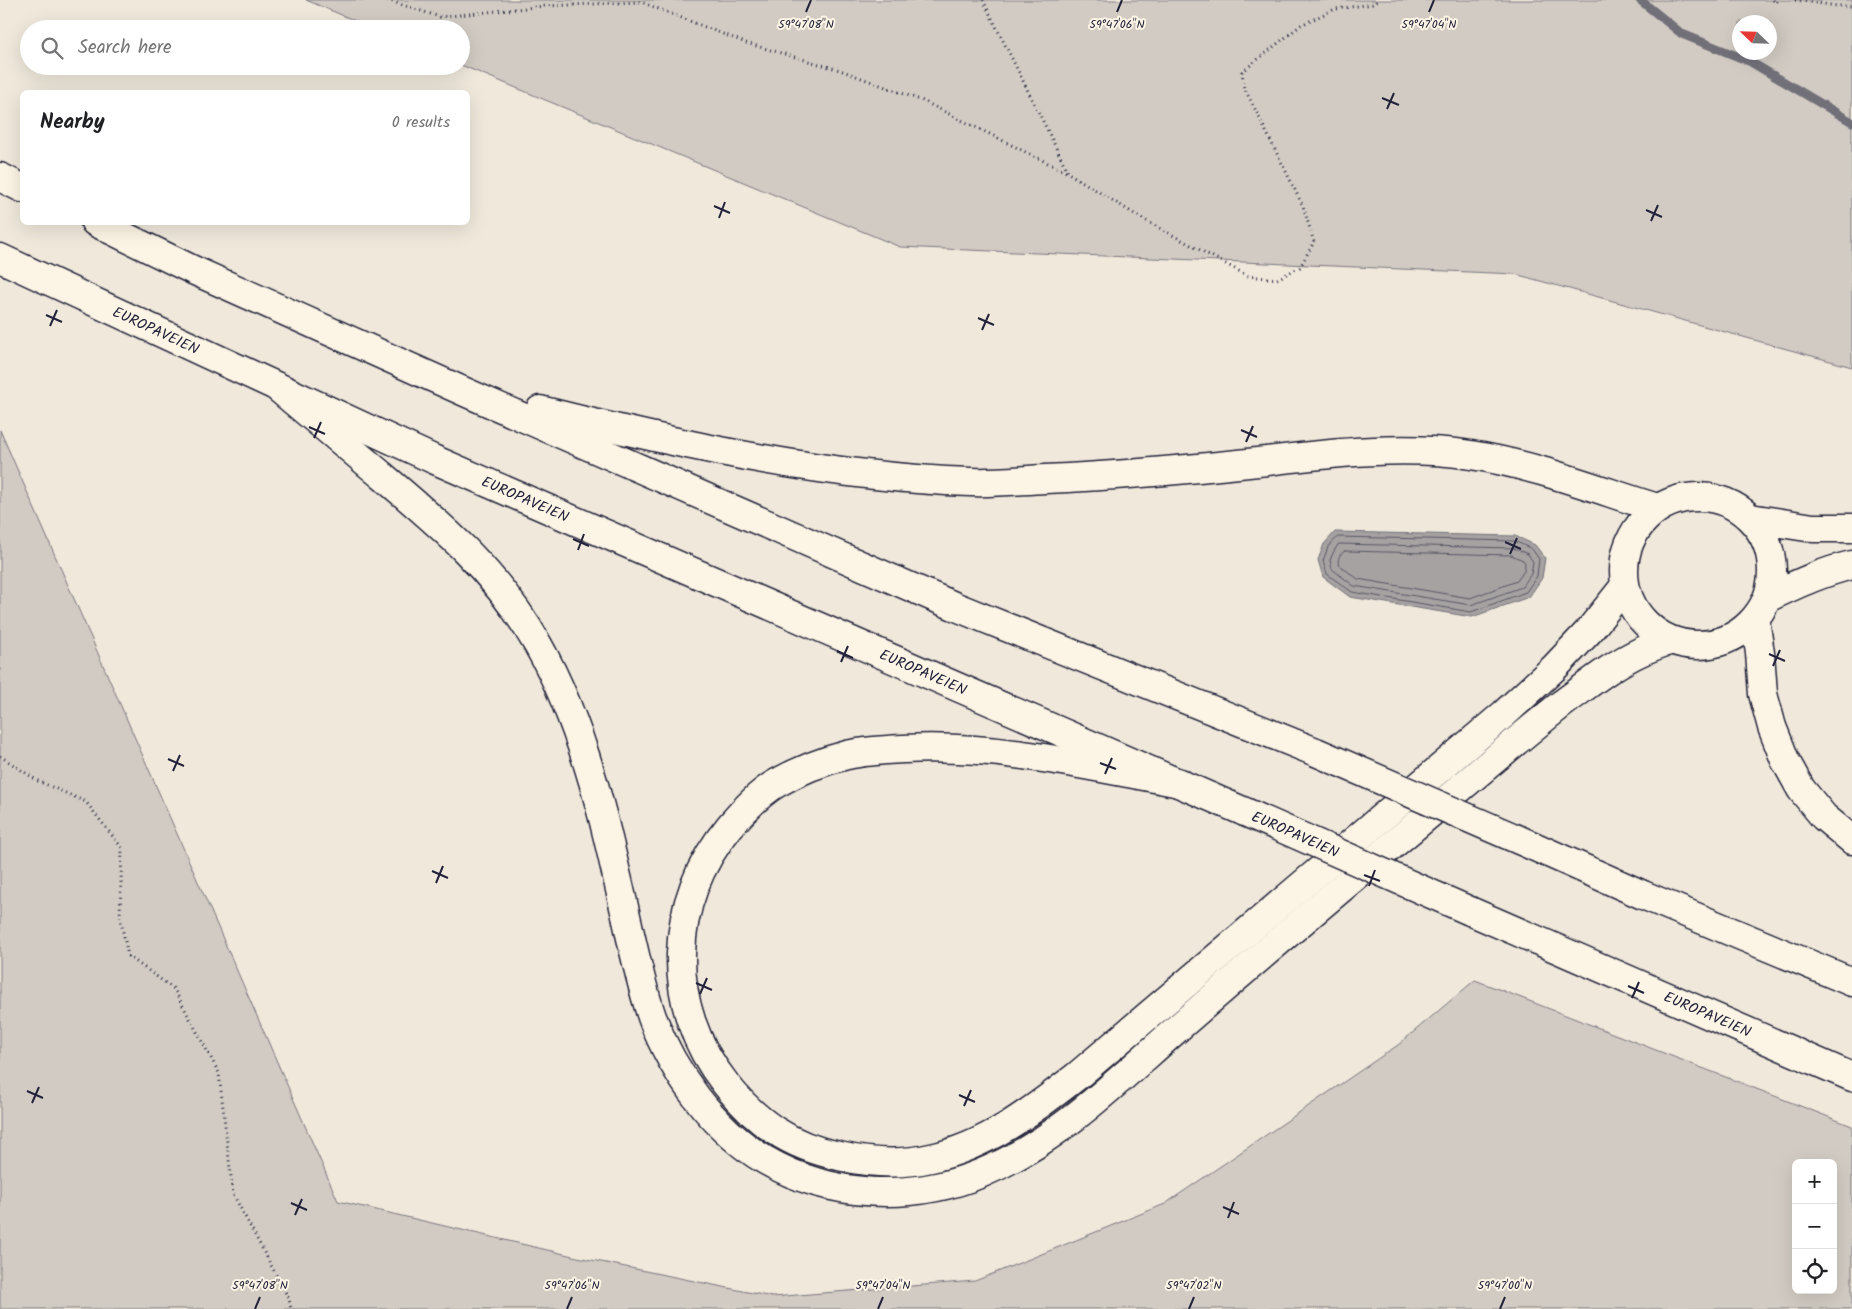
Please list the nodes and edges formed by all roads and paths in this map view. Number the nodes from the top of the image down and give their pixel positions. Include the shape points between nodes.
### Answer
1 (387, 0) edge
2 (983, 0) edge
3 (1378, 0) edge
4 (1773, 0) edge
5 (1778, 0) edge
6 (1795, 0) edge
7 (1852, 6) edge
8 (1070, 174) junction
9 (0, 177) edge
10 (20, 187) edge
11 (100, 225) edge
12 (0, 258) edge
13 (277, 387) junction
14 (465, 392) junction
15 (1657, 508) junction
16 (1750, 518) junction
17 (1852, 528) edge
18 (1852, 565) edge
19 (1624, 587) junction
20 (1761, 609) junction
21 (1669, 641) junction
22 (0, 756) edge
23 (1180, 784) junction
24 (1852, 840) edge
25 (1852, 982) edge
26 (1852, 1077) edge
27 (290, 1309) edge

1 - 8 path via 440,17 545,6 641,2 746,43 840,70 923,101
2 - 8 path
3 - 8 path via 1374,4 1335,9 1301,25 1242,72 1244,87 1303,206 1314,242 1300,267 1277,279 1248,276
4 - 5 path via 1776,3
6 - 7 path
9 - 10 main road
11 - 14 main road
12 - 13 main road, EUROPAVEIEN
13 - 21 main road via 439,523 507,595 539,647 565,701 601,810 653,1019 691,1088 719,1124 749,1150 782,1170 859,1191 900,1193 938,1188 1014,1158 1053,1132 1096,1100 1525,733 1613,667
13 - 23 main road, EUROPAVEIEN via 433,459
14 - 15 main road via 710,449 861,474 974,482 1132,474 1323,455 1416,451 1470,455 1520,465
14 - 25 main road, bridge via 954,606 1316,752
15 - 16 main road via 1681,498 1705,496 1730,503
15 - 19 main road via 1636,529 1624,556
16 - 17 main road via 1813,528
16 - 20 main road via 1763,535 1771,556 1772,577
18 - 20 main road via 1800,582
19 - 21 main road via 1633,609 1648,628
19 - 23 main road via 1589,631 1504,714 1076,1076 999,1132 931,1158 898,1162 844,1158 795,1143 767,1126 741,1104 716,1072 698,1040 686,1007 681,978 685,914 697,878 714,846 742,813 774,784 847,755 937,747 991,750
20 - 21 main road via 1737,635 1716,644 1692,646
20 - 24 main road via 1763,694 1785,760 1824,817
22 - 27 path via 38,781 86,802 122,848 120,917 128,956 174,989 219,1073 233,1194 289,1299
23 - 26 main road, EUROPAVEIEN, bridge

